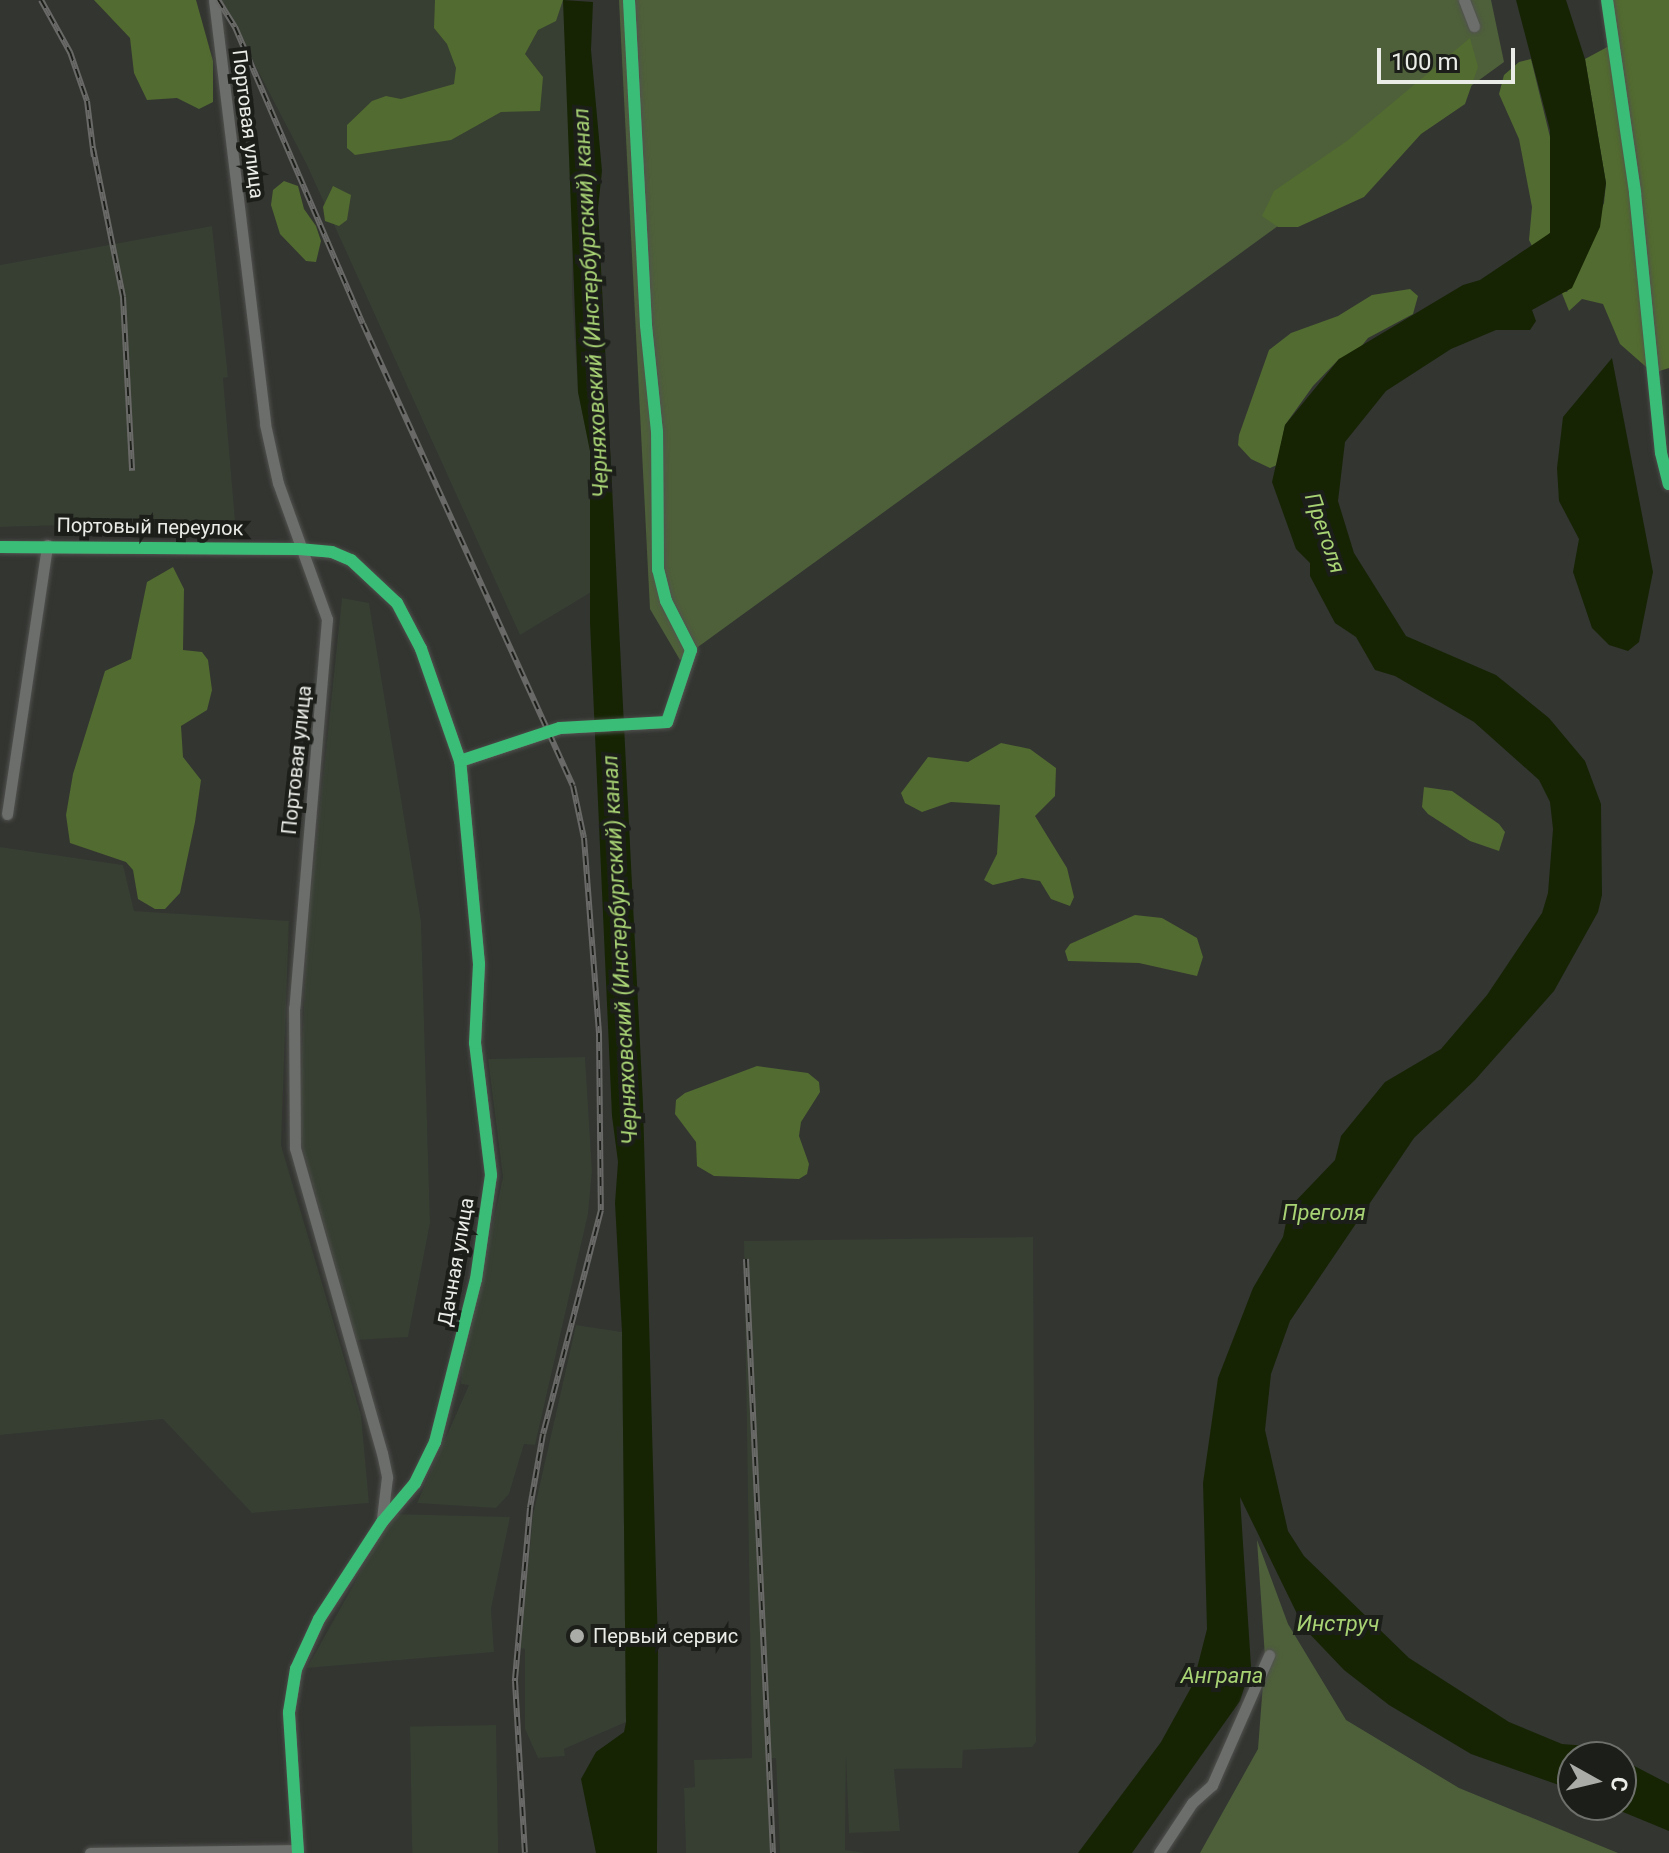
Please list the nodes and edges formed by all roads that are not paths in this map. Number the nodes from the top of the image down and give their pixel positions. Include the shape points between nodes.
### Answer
1 (214, 0) edge
2 (629, 0) edge
3 (1464, 0) edge
4 (1607, 0) edge
5 (1474, 26) dead end
6 (1669, 484) edge
7 (47, 545) junction
8 (0, 547) edge
9 (299, 549) junction
10 (460, 761) junction
11 (7, 814) dead end
12 (382, 1522) junction
13 (1269, 1655) dead end
14 (298, 1851) edge
15 (90, 1853) edge
16 (114, 1853) edge
17 (1159, 1853) edge

1 - 9 street, Портовая улица via 265,424
2 - 10 street via 646,325 657,432 658,570 666,601 691,650 667,722 580,724
3 - 5 street
4 - 6 street
7 - 8 street, Портовый переулок
7 - 9 street, Портовый переулок
7 - 11 street
9 - 10 street, Портовый переулок via 351,560 397,603 421,649
9 - 12 street, Портовая улица via 327,619 294,1008 295,1148 387,1477
10 - 12 street, Дачная улица via 479,964 475,1043 491,1175 476,1279 439,1430 415,1483
12 - 14 street, Дачная улица via 319,1619 296,1669 289,1712
13 - 17 street via 1212,1785 1192,1803
14 - 16 street
15 - 16 street

